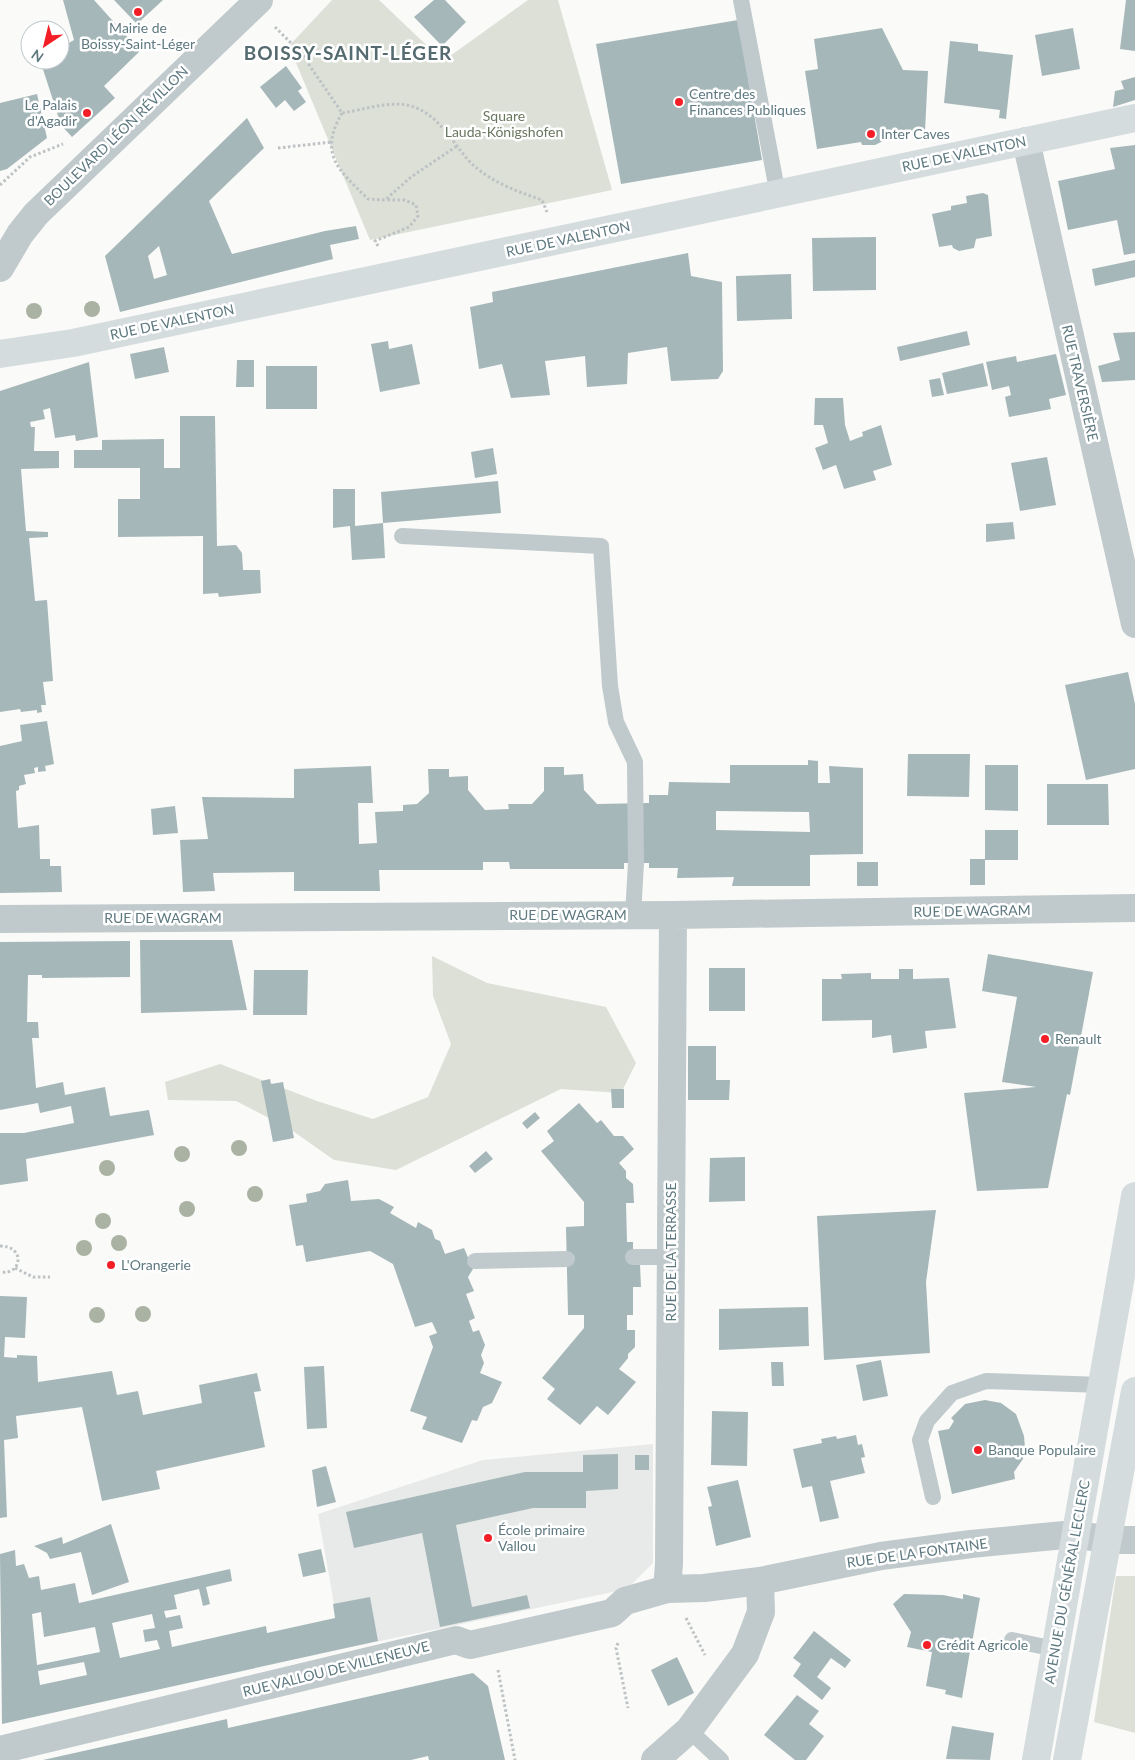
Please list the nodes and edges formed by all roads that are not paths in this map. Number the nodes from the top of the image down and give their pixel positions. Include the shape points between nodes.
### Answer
1 (741, 0) edge
2 (256, 2) edge
3 (1135, 118) edge
4 (1026, 142) junction
5 (778, 195) junction
6 (0, 268) edge
7 (0, 354) edge
8 (402, 536) dead end
9 (1135, 624) edge
10 (1135, 908) edge
11 (633, 915) junction
12 (673, 915) junction
13 (0, 918) edge
14 (1135, 1196) edge
15 (633, 1257) dead end
16 (671, 1257) junction
17 (567, 1259) dead end
18 (476, 1262) dead end
19 (1101, 1385) junction
20 (1135, 1391) edge
21 (933, 1497) dead end
22 (1075, 1534) junction
23 (1108, 1540) junction
24 (1135, 1540) edge
25 (760, 1580) junction
26 (667, 1589) junction
27 (1012, 1640) dead end
28 (1055, 1649) junction
29 (689, 1730) junction
30 (0, 1750) edge
31 (655, 1760) edge
32 (721, 1760) edge
33 (1036, 1760) edge
34 (1067, 1760) edge

1 - 5 lane
2 - 6 street, BOULEVARD LÉON RÉVILLON via 36,214
3 - 4 main road, RUE DE VALENTON
4 - 5 main road, RUE DE VALENTON
4 - 9 street, RUE TRAVERSIÈRE
5 - 7 main road, RUE DE VALENTON via 73,343
8 - 11 lane via 601,546 610,686 616,722 634,762 636,863
10 - 12 street, RUE DE WAGRAM
11 - 12 street, RUE DE WAGRAM
11 - 13 street, RUE DE WAGRAM
12 - 16 street, RUE DE LA TERRASSE
14 - 19 main road, AVENUE DU GÉNÉRAL LECLERC
15 - 16 lane
16 - 26 street, RUE DE LA TERRASSE
17 - 18 lane
19 - 21 lane via 986,1382 952,1393 927,1421 920,1440
19 - 22 main road, AVENUE DU GÉNÉRAL LECLERC
20 - 23 main road
22 - 23 street, RUE DE LA FONTAINE
22 - 25 street, RUE DE LA FONTAINE via 881,1556
22 - 28 main road, AVENUE DU GÉNÉRAL LECLERC
23 - 24 street, RUE DE LA FONTAINE
23 - 34 main road
25 - 26 street, RUE DE LA FONTAINE via 704,1588
25 - 29 street via 761,1612 745,1654
26 - 30 street, RUE VALLOU DE VILLENEUVE via 625,1601 612,1613 470,1646 456,1640
27 - 28 lane
28 - 33 main road, AVENUE DU GÉNÉRAL LECLERC
29 - 31 street
29 - 32 lane

